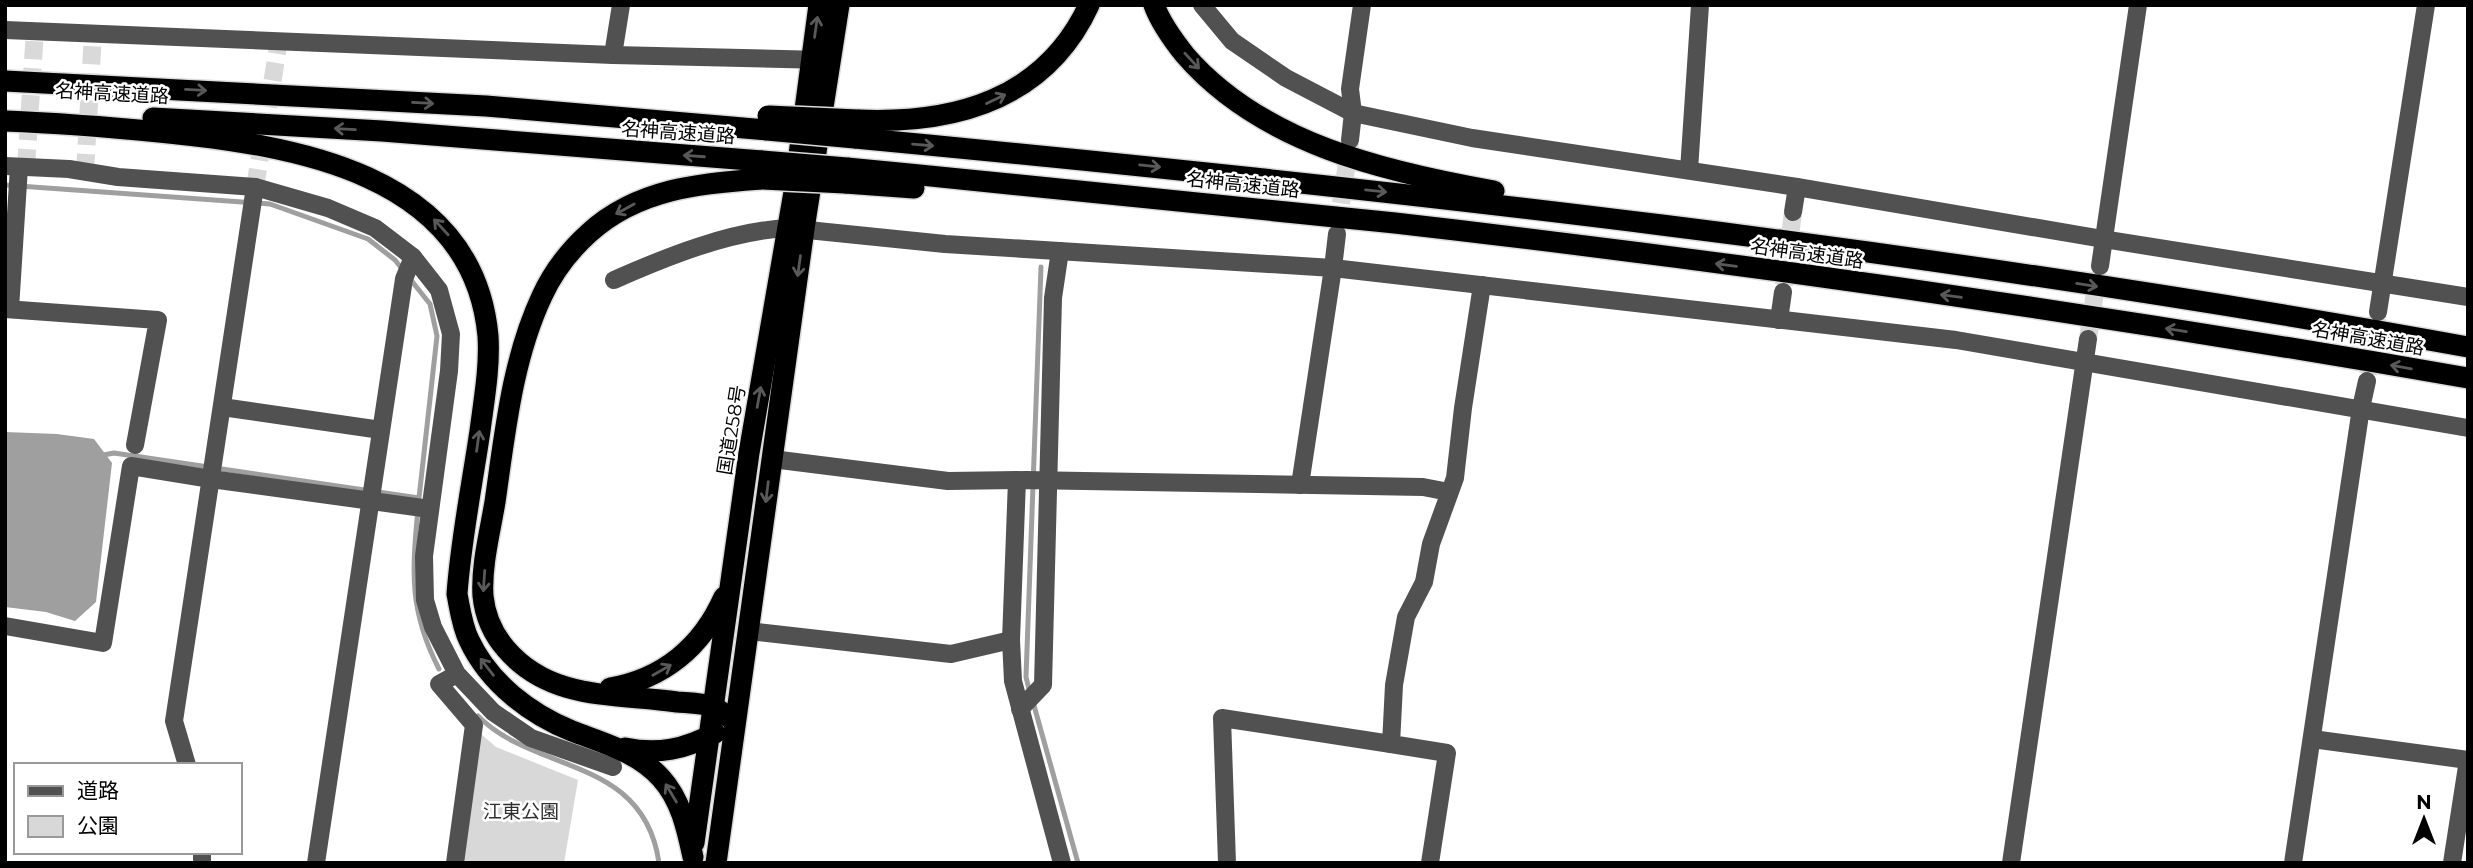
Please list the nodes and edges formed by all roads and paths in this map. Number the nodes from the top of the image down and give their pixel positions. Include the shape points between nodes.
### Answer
1 (621, 5) edge
2 (819, 5) edge
3 (839, 5) edge
4 (1089, 5) edge
5 (1154, 5) edge
6 (1202, 5) edge
7 (1362, 5) edge
8 (1700, 5) edge
9 (2138, 5) edge
10 (2426, 5) edge
11 (5, 30) edge
12 (612, 55) junction
13 (821, 60) junction
14 (5, 81) edge
15 (5, 111) edge
16 (1353, 113) junction
17 (5, 121) edge
18 (857, 129) junction
19 (1350, 140) tunnel mouth
20 (762, 170) junction
21 (1689, 170) junction
22 (15, 176) edge
23 (1797, 187) junction
24 (253, 198) junction
25 (1793, 212) tunnel mouth
26 (796, 229) junction
27 (1336, 233) tunnel mouth
28 (2103, 239) junction
29 (1060, 251) junction
30 (2100, 266) tunnel mouth
31 (409, 268) junction
32 (1334, 268) junction
33 (2054, 279) junction
34 (614, 280) dead end
35 (2382, 283) junction
36 (1482, 285) junction
37 (1783, 292) tunnel mouth
38 (2468, 297) edge
39 (8, 309) edge
40 (2378, 312) tunnel mouth
41 (1779, 320) junction
42 (2088, 339) tunnel mouth
43 (2468, 346) edge
44 (2084, 364) junction
45 (2468, 378) edge
46 (2367, 380) tunnel mouth
47 (222, 407) junction
48 (2361, 408) junction
49 (2468, 428) edge
50 (381, 430) junction
51 (135, 445) dead end
52 (772, 459) junction
53 (212, 471) junction
54 (1033, 480) junction
55 (1300, 485) junction
56 (1449, 492) junction
57 (372, 494) junction
58 (422, 508) junction
59 (733, 572) junction
60 (5, 626) edge
61 (749, 631) junction
62 (1011, 640) junction
63 (457, 674) junction
64 (573, 690) junction
65 (1028, 702) junction
66 (713, 707) junction
67 (735, 722) junction
68 (708, 737) junction
69 (2312, 739) junction
70 (608, 744) junction
71 (1391, 744) junction
72 (2468, 760) edge
73 (186, 763) edge
74 (613, 767) dead end
75 (692, 860) edge
76 (316, 863) edge
77 (455, 863) edge
78 (716, 863) edge
79 (1062, 863) edge
80 (1227, 863) edge
81 (1430, 863) edge
82 (2011, 863) edge
83 (2293, 863) edge
84 (2452, 863) edge

1 - 12 street
13 -> 2 highway, 国道258号
3 - 13 highway, 国道258号
18 -> 4 highway via 970,110 1016,89 1040,71 1075,32
5 -> 33 highway via 1171,38 1214,84 1240,104 1306,140 1382,167 1424,179 1558,202 1849,241
6 - 16 street via 1232,41 1286,78
7 - 16 street via 1350,89
8 - 21 street
9 - 28 street
10 - 35 street
11 - 12 street
12 - 13 street
13 - 26 highway, 国道258号
14 -> 18 highway, 名神高速道路, bridge
20 -> 15 highway, 名神高速道路 via 382,131
16 - 19 street
16 - 21 street via 1472,138
70 -> 17 highway via 543,717 519,701 482,663 461,617 459,570 483,408 488,339 478,287 456,246 433,219 385,186 283,149 195,136
18 -> 33 highway, 名神高速道路 via 1845,248
45 -> 20 highway, 名神高速道路, bridge via 1843,280 1398,224 1137,196 982,192
20 -> 64 highway via 662,192 611,216 554,272 527,333 509,409 483,596 494,633 520,664
21 - 23 street
22 - 24 street via 69,169
22 - 39 street
23 - 25 street
23 - 28 street
24 - 31 street via 328,208 375,228
24 - 47 street
26 - 29 street
26 - 34 street via 767,229 673,254
26 -> 52 highway, 国道258号
59 -> 26 highway, 国道258号 via 749,453
27 - 32 street
28 - 30 street
28 - 35 street
29 - 32 street
29 - 54 street
31 - 50 street
31 - 58 street via 439,290 451,334 449,371
32 - 36 street
32 - 55 street
33 -> 43 highway, 名神高速道路
35 - 38 street
35 - 40 street
36 - 41 street
36 - 56 street via 1455,478
37 - 41 street
39 - 51 street via 158,320
41 - 44 street via 1956,340
42 - 44 street
44 - 48 street
44 - 82 street
46 - 48 street
47 - 50 street
47 - 53 street
48 - 49 street
48 - 69 street
50 - 57 street
52 - 54 street via 948,481
52 -> 61 highway, 国道258号
53 - 57 street
53 - 60 street via 131,466 103,643
53 - 73 street via 174,720
54 - 55 street
54 - 62 street
54 - 65 street via 1043,685
55 - 56 street via 1423,487
56 - 71 street via 1424,582 1405,617
57 - 58 street
57 - 76 street
58 - 63 street via 425,600 433,628
64 -> 59 highway via 626,685 682,656 712,621
59 - 66 highway, 国道258号
61 - 62 street via 951,654
61 - 67 highway, 国道258号
62 - 65 street via 1013,681
63 - 74 street via 494,712 531,738
63 - 77 street via 439,684 474,725
64 - 66 highway
65 - 79 street
66 - 67 highway
66 - 68 highway, 国道258号
67 - 68 highway
67 - 78 highway, 国道258号
68 - 70 highway via 685,747 655,751
68 - 75 highway, 国道258号
69 - 72 street
69 - 83 street
75 -> 70 highway via 683,816 662,779
71 - 80 street via 1222,718
71 - 81 street via 1447,753
72 - 84 street

